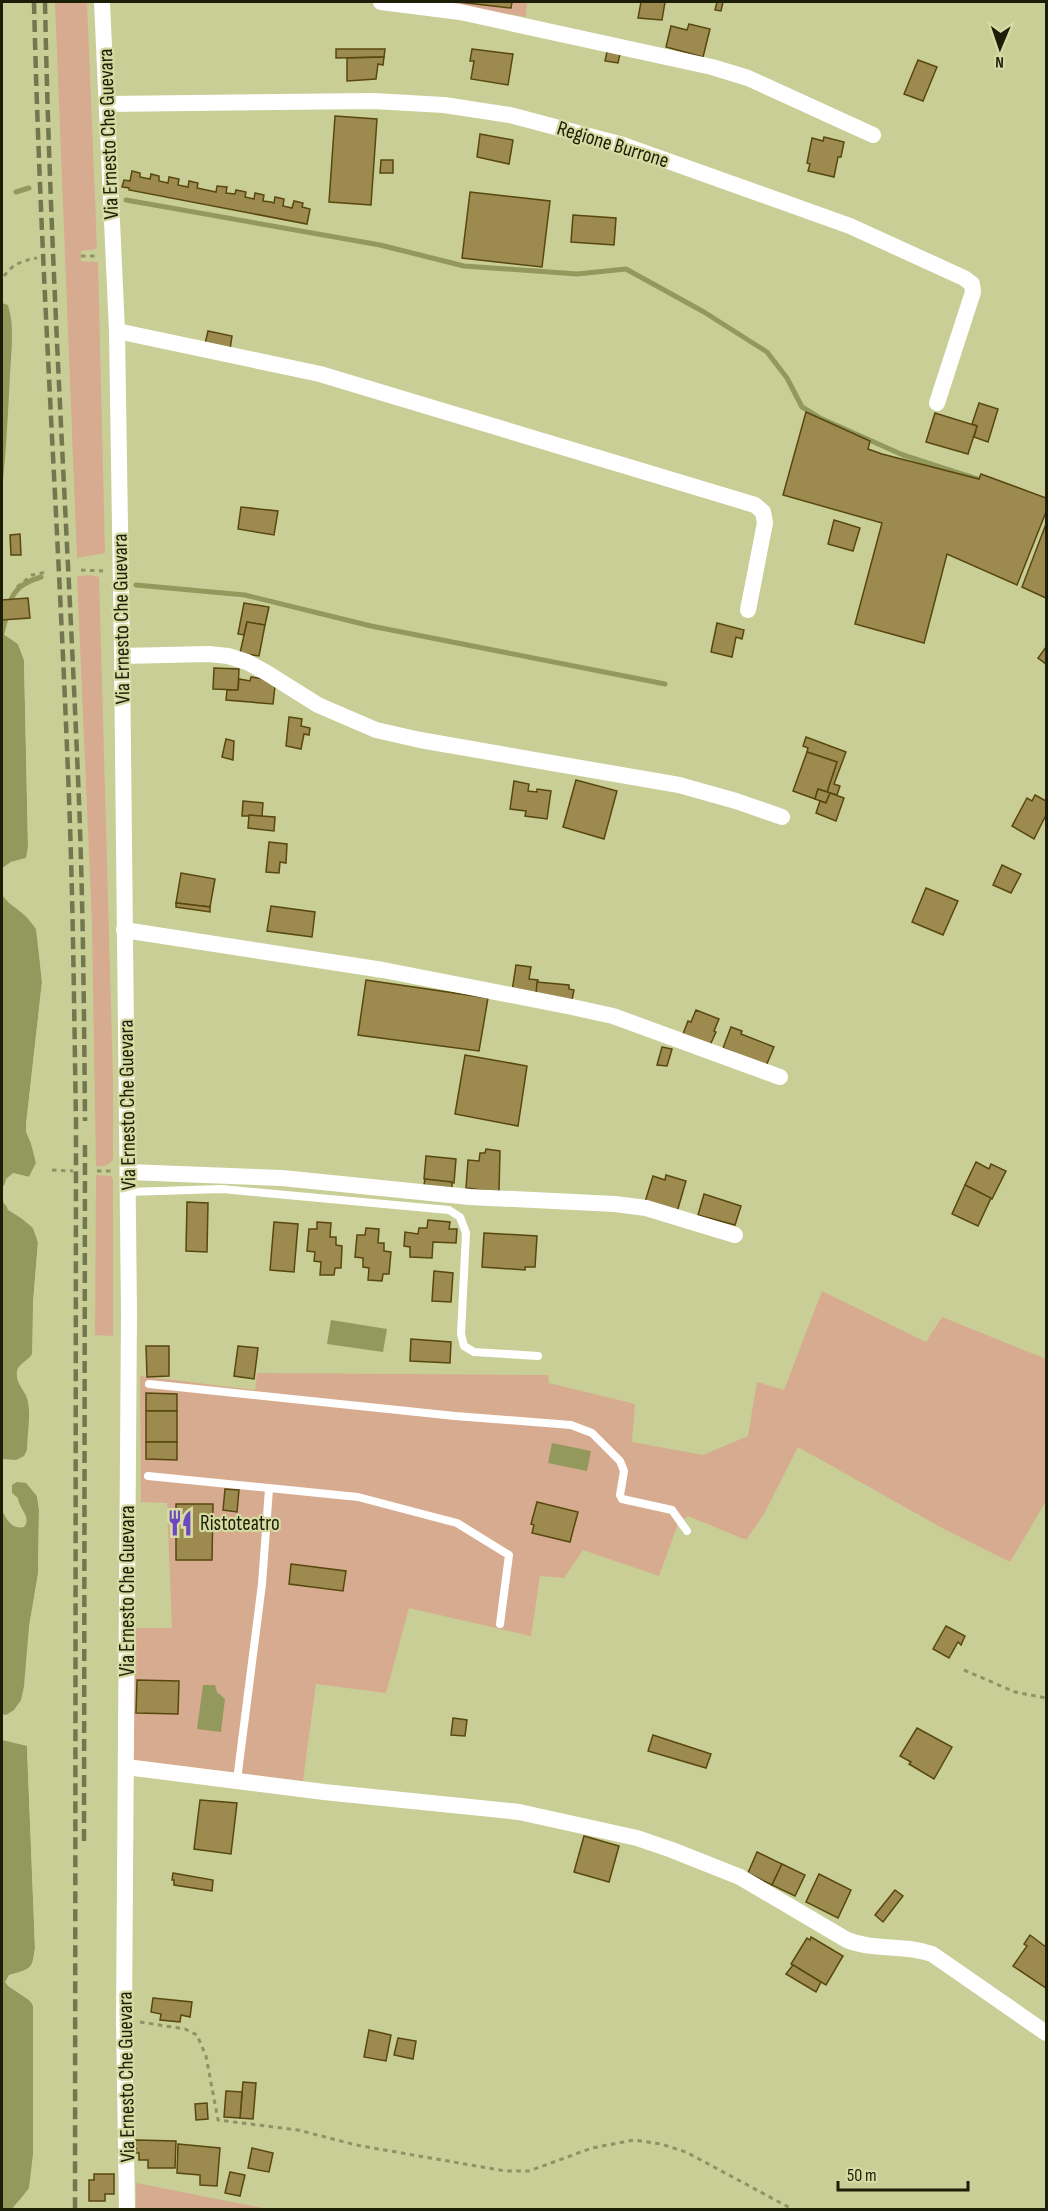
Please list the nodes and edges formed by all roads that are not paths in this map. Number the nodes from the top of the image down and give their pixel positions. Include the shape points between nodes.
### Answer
1 (102, 2) edge
2 (381, 2) edge
3 (107, 104) junction
4 (873, 135) dead end
5 (117, 331) junction
6 (937, 403) dead end
7 (748, 610) dead end
8 (122, 656) junction
9 (783, 817) dead end
10 (124, 930) junction
11 (780, 1077) dead end
12 (128, 1172) junction
13 (128, 1192) junction
14 (735, 1235) dead end
15 (538, 1356) dead end
16 (149, 1384) dead end
17 (148, 1476) dead end
18 (268, 1488) junction
19 (687, 1531) dead end
20 (500, 1624) dead end
21 (126, 1767) junction
22 (237, 1780) junction
23 (1047, 2033) edge
24 (127, 2210) edge

1 - 3 street, Via Ernesto Che Guevara
2 - 4 street via 460,12 712,67 748,78
3 - 5 street, Via Ernesto Che Guevara
3 - 6 street, Regione Burrone via 373,101 474,108 623,145 850,225 972,284
5 - 7 street via 320,374 754,505 763,512 765,523
5 - 8 street, Via Ernesto Che Guevara
8 - 9 street via 228,656 247,662 318,705 376,730 679,785
8 - 10 street, Via Ernesto Che Guevara
10 - 11 street via 383,970 613,1016
10 - 12 street, Via Ernesto Che Guevara
12 - 13 street, Via Ernesto Che Guevara
12 - 14 street via 282,1178 470,1197 615,1204 646,1208
13 - 15 lane via 222,1190 449,1210 460,1217 465,1233 461,1334 464,1346 474,1352
13 - 21 street, Via Ernesto Che Guevara
16 - 19 lane via 571,1425 592,1433 620,1461 624,1471 622,1499 672,1510
17 - 18 lane
18 - 20 lane via 358,1497 458,1523 509,1555
18 - 22 lane via 262,1584
21 - 22 street
21 - 24 street, Via Ernesto Che Guevara
22 - 23 street via 519,1812 637,1838 740,1877 862,1946 882,1945 932,1954

